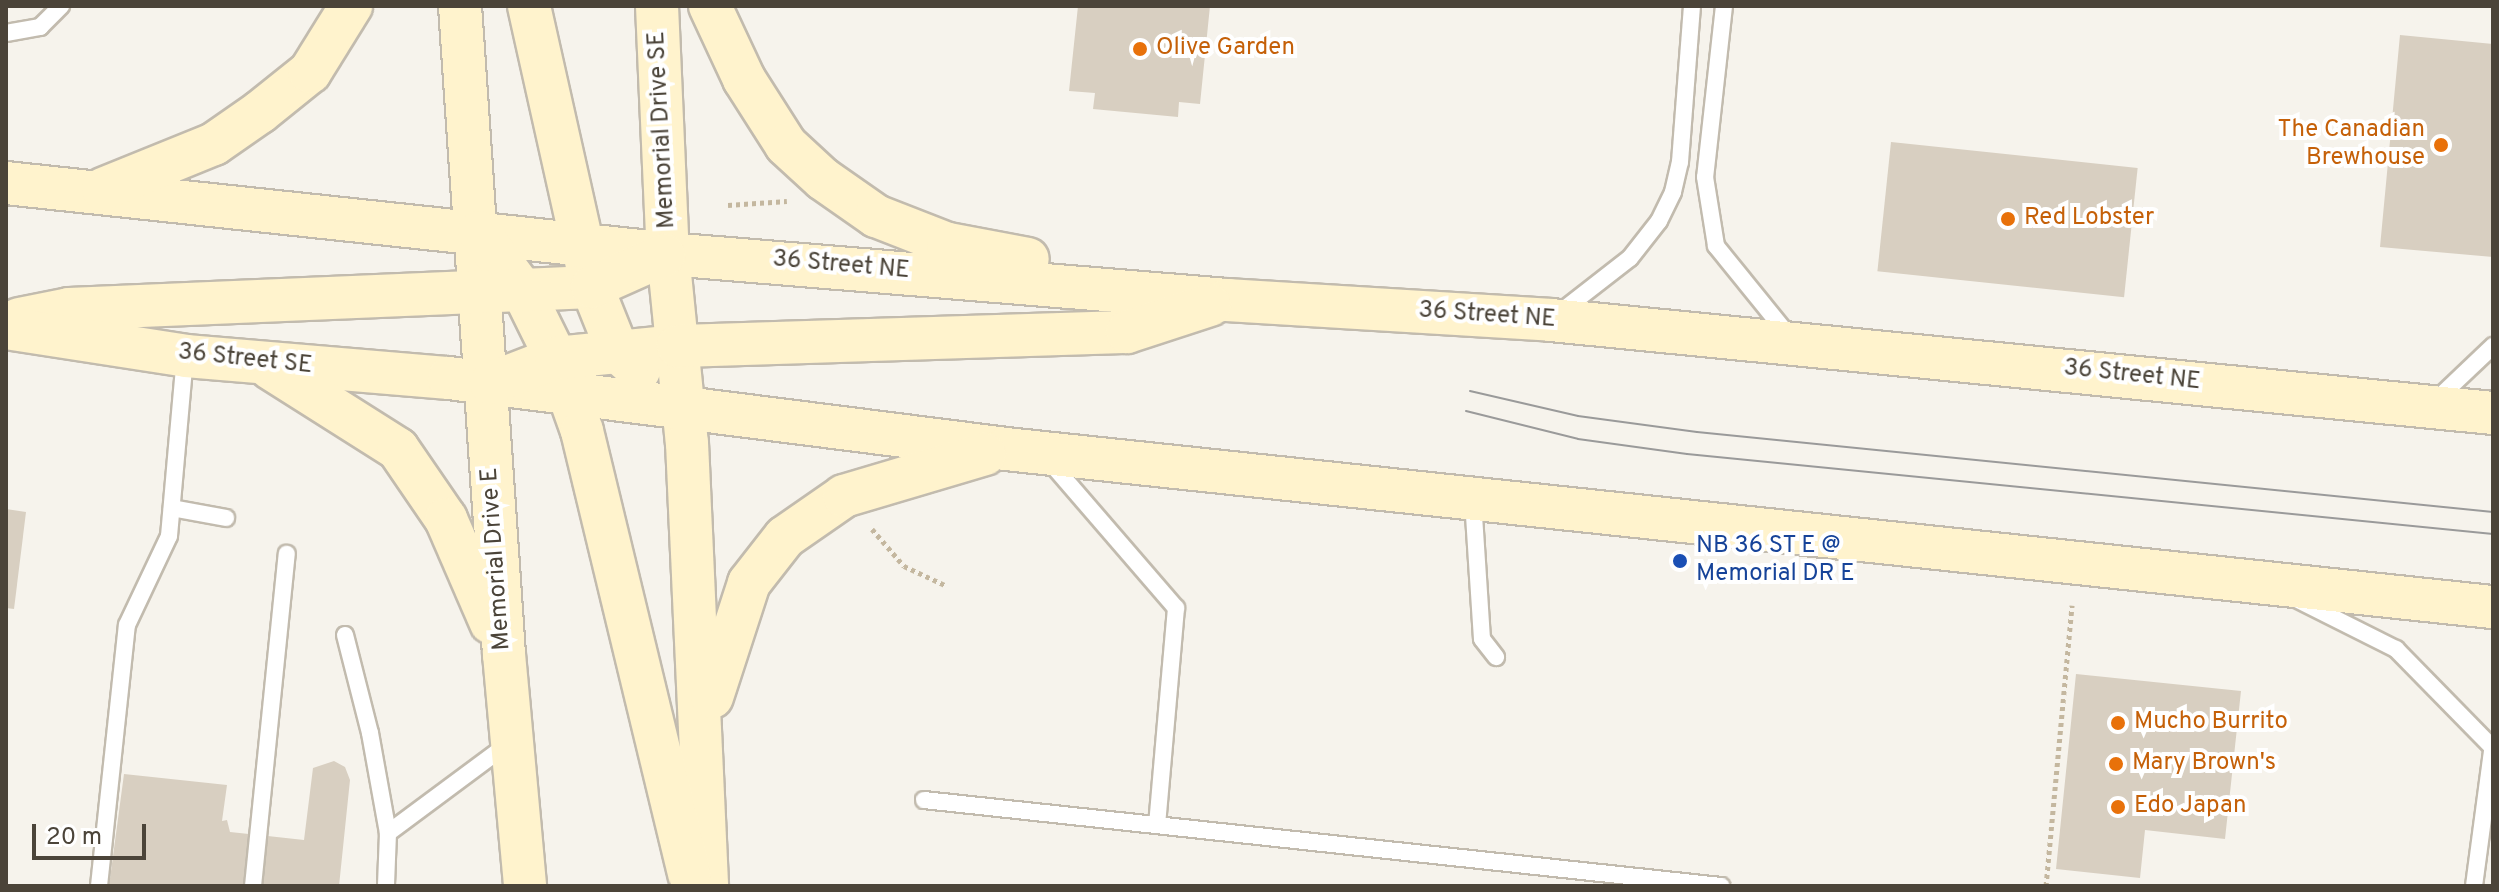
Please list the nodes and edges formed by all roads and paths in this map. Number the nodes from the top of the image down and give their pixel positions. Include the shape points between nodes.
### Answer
1 (61, 6) edge
2 (351, 6) edge
3 (460, 6) edge
4 (529, 6) edge
5 (657, 6) edge
6 (710, 6) edge
7 (1692, 6) edge
8 (1724, 6) edge
9 (6, 33) edge
10 (6, 183) edge
11 (98, 191) junction
12 (796, 200) dead end
13 (728, 205) dead end
14 (479, 232) junction
15 (581, 245) junction
16 (668, 254) junction
17 (592, 287) junction
18 (1128, 291) junction
19 (503, 292) junction
20 (1227, 300) junction
21 (1551, 320) junction
22 (6, 321) edge
23 (6, 328) edge
24 (1795, 342) junction
25 (678, 346) junction
26 (2493, 346) edge
27 (618, 352) junction
28 (186, 356) junction
29 (262, 363) junction
30 (563, 377) junction
31 (485, 385) junction
32 (2430, 406) junction
33 (685, 410) junction
34 (2493, 413) edge
35 (1024, 451) junction
36 (1473, 498) junction
37 (172, 508) junction
38 (226, 518) dead end
39 (869, 527) dead end
40 (287, 554) dead end
41 (2261, 581) junction
42 (945, 585) dead end
43 (2072, 605) dead end
44 (2493, 607) edge
45 (345, 635) dead end
46 (504, 654) junction
47 (1496, 657) dead end
48 (702, 735) junction
49 (513, 741) junction
50 (2493, 746) edge
51 (924, 800) dead end
52 (1157, 824) junction
53 (388, 833) junction
54 (99, 886) edge
55 (253, 886) edge
56 (386, 886) edge
57 (525, 886) edge
58 (692, 886) edge
59 (707, 886) edge
60 (1721, 886) edge
61 (2046, 886) edge
62 (2474, 886) edge

1 - 9 lane via 40,27
2 - 11 main road via 310,72 260,112 214,144
3 - 14 main road
4 - 15 main road
5 - 16 main road, Memorial Drive SE
6 - 18 main road via 744,79 786,145 876,216 948,244 1038,261
7 - 21 lane via 1680,162 1668,202 1630,258
8 - 24 lane via 1705,177 1716,246
10 - 11 main road
11 - 14 main road
12 - 13 path
14 - 15 main road, 36 Street NE
14 - 19 main road, Memorial Drive E
15 - 16 main road, 36 Street NE
15 - 17 main road
16 - 17 main road
16 - 18 main road, 36 Street NE
16 - 25 main road
17 - 19 main road
17 - 27 main road
18 - 20 main road, 36 Street NE
19 - 22 main road via 69,309
19 - 30 main road
19 - 31 main road, Memorial Drive E
20 - 21 main road, 36 Street NE
20 - 25 main road via 1127,332
21 - 24 main road, 36 Street NE
23 - 28 main road, 36 Street SE
24 - 32 main road, 36 Street NE
25 - 27 main road
25 - 33 main road
26 - 32 lane
27 - 30 main road
27 - 33 main road
28 - 29 main road, 36 Street SE
28 - 37 lane
29 - 31 main road, 36 Street SE
29 - 46 main road via 398,449 446,519
30 - 31 main road
30 - 33 main road
30 - 58 main road
31 - 46 main road, Memorial Drive E
32 - 34 main road, 36 Street NE
33 - 35 main road
33 - 48 main road
35 - 36 main road
35 - 48 main road via 844,496 785,537 749,583
35 - 52 lane via 1176,608
36 - 41 main road
36 - 47 lane via 1482,639
37 - 38 lane
37 - 54 lane via 169,536 127,625
39 - 42 path via 904,566
40 - 55 lane
41 - 44 main road
41 - 50 lane via 2396,649
43 - 61 path
45 - 53 lane
46 - 49 main road, Memorial Drive E
48 - 59 main road
49 - 53 lane
49 - 57 main road, Memorial Drive E
50 - 62 lane
51 - 52 lane
52 - 60 lane
53 - 56 lane

